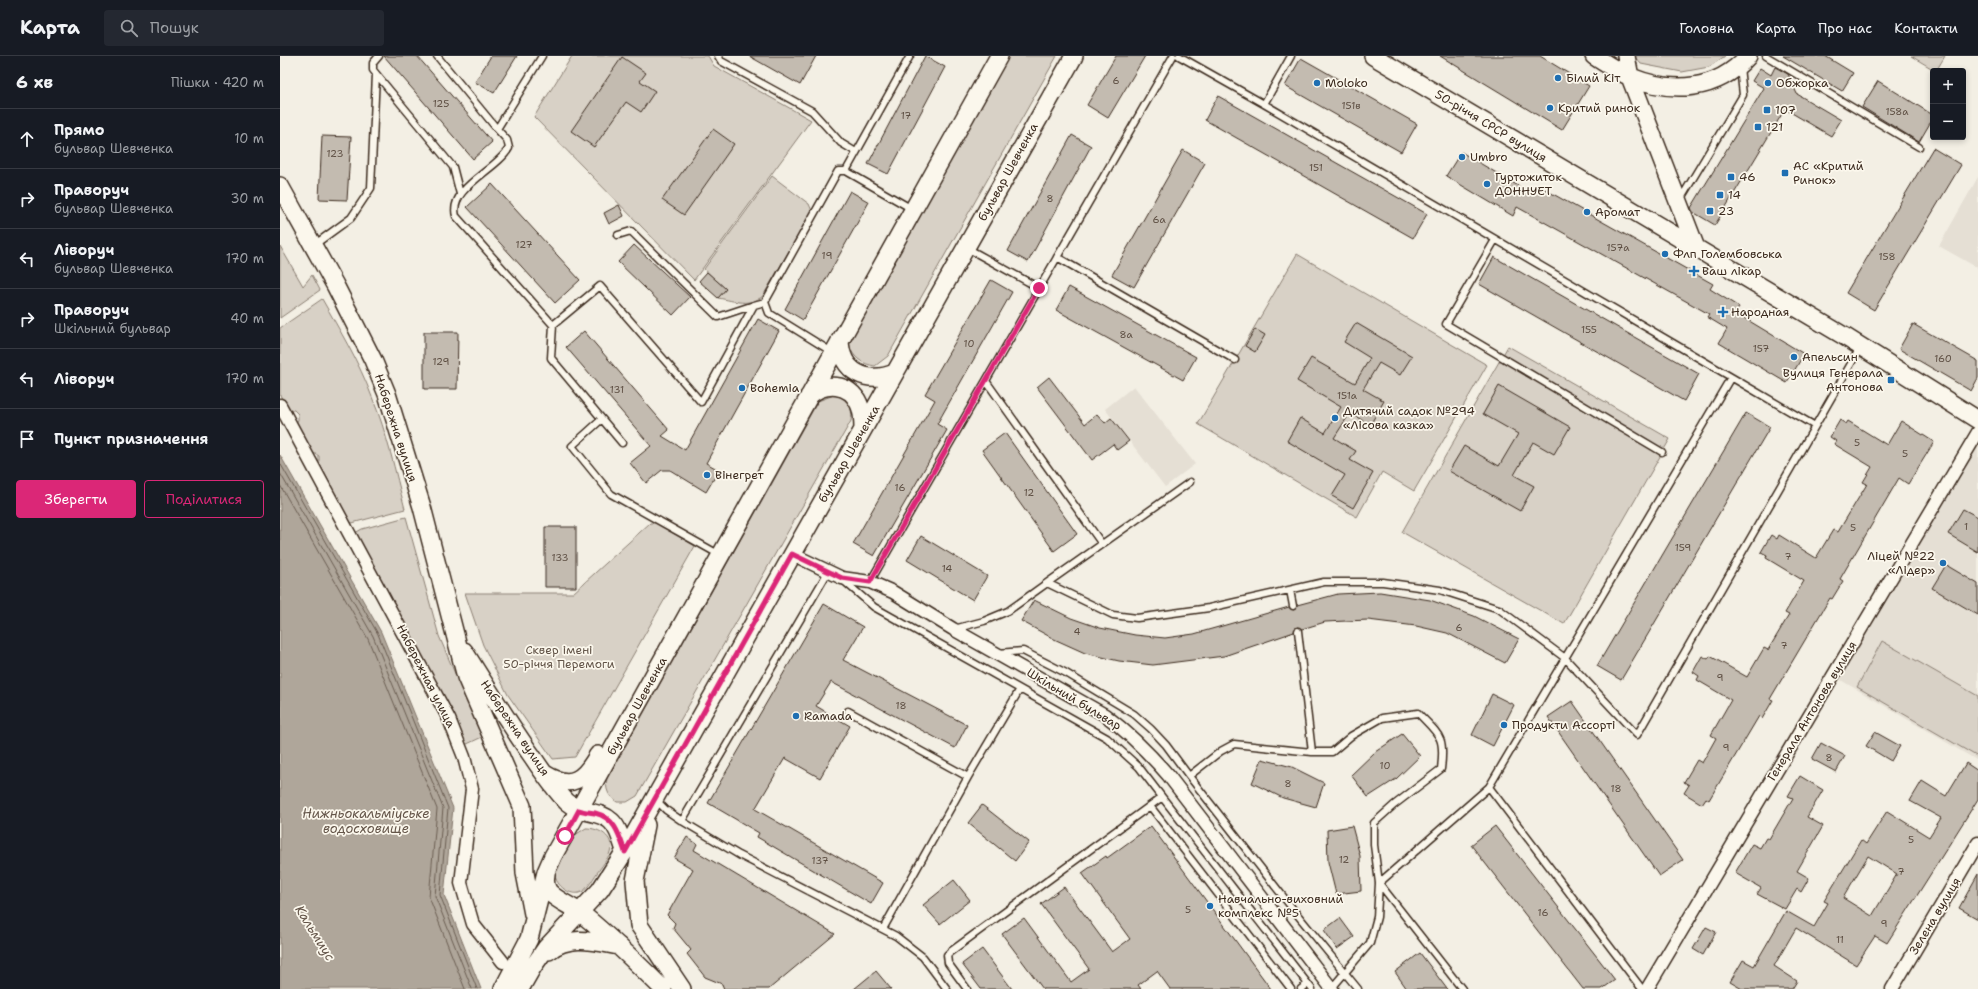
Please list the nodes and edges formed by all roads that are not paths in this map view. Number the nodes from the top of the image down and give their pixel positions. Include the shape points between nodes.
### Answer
1 (379, 56) edge
2 (437, 56) edge
3 (542, 56) edge
4 (718, 56) edge
5 (910, 56) edge
6 (999, 56) edge
7 (1074, 56) edge
8 (1173, 56) edge
9 (1178, 56) edge
10 (1291, 56) edge
11 (1373, 56) edge
12 (1594, 56) edge
13 (1626, 56) edge
14 (1766, 56) edge
15 (1744, 59) edge
16 (376, 74) junction
17 (1630, 77) junction
18 (1264, 104) junction
19 (497, 129) junction
20 (1918, 147) dead end
21 (856, 152) junction
22 (846, 171) junction
23 (280, 186) edge
24 (460, 194) junction
25 (1679, 203) junction
26 (914, 209) junction
27 (618, 235) dead end
28 (1495, 240) junction
29 (314, 245) junction
30 (966, 247) junction
31 (1696, 248) junction
32 (1057, 257) junction
33 (1039, 288) junction
34 (765, 302) junction
35 (754, 305) junction
36 (553, 325) junction
37 (837, 346) junction
38 (1861, 347) junction
39 (1235, 360) dead end
40 (895, 373) junction
41 (1731, 377) junction
42 (986, 381) junction
43 (809, 396) junction
44 (280, 405) edge
45 (602, 420) junction
46 (1978, 420) edge
47 (1815, 426) junction
48 (863, 429) junction
49 (1978, 432) edge
50 (622, 443) dead end
51 (1662, 452) dead end
52 (1190, 482) dead end
53 (1102, 544) junction
54 (792, 554) junction
55 (721, 556) junction
56 (828, 572) junction
57 (842, 578) junction
58 (870, 582) junction
59 (1047, 583) junction
60 (1290, 590) junction
61 (1293, 606) dead end
62 (953, 629) junction
63 (1298, 631) dead end
64 (458, 640) junction
65 (672, 643) junction
66 (998, 653) junction
67 (1565, 658) junction
68 (1020, 689) junction
69 (848, 711) dead end
70 (1312, 752) junction
71 (544, 773) junction
72 (1189, 776) junction
73 (968, 777) junction
74 (1489, 788) junction
75 (1162, 797) junction
76 (653, 803) junction
77 (1150, 806) junction
78 (579, 810) junction
79 (682, 821) junction
80 (1978, 843) edge
81 (625, 852) junction
82 (546, 872) junction
83 (1379, 884) junction
84 (580, 912) junction
85 (534, 920) junction
86 (883, 929) junction
87 (620, 946) junction
88 (518, 963) junction
89 (1345, 973) junction
90 (1310, 986) edge
91 (503, 989) edge
92 (520, 989) edge
93 (664, 989) edge
94 (682, 989) edge
95 (947, 989) edge
96 (967, 989) edge
97 (1291, 989) edge
98 (1301, 989) edge
99 (1331, 989) edge
100 (1358, 989) edge
101 (1462, 989) edge
102 (1642, 989) edge
103 (1646, 989) edge
104 (1892, 989) edge

1 - 16 lane via 371,67
2 - 19 lane
3 - 19 lane
4 - 21 lane via 721,61 812,111 841,143
5 - 21 lane
6 - 26 street, бульвар Шевченка
7 - 30 street, бульвар Шевченка
8 - 32 lane
9 - 18 lane
10 - 18 lane
11 - 31 street, 50-річчя СРСР вулиця
12 - 17 street
13 - 17 street
14 - 20 lane
15 - 17 street via 1725,76 1680,88
15 - 25 lane via 1743,95
16 - 24 lane via 453,167
16 - 29 lane via 371,188 351,218
17 - 25 street
18 - 28 lane
19 - 24 lane via 509,144 506,153
21 - 22 lane
22 - 26 lane
22 - 34 lane via 838,171
23 - 29 street, Набережна вулиця
24 - 36 lane via 455,202 456,216
25 - 31 street
26 - 37 street, бульвар Шевченка
27 - 35 lane via 631,231 718,317
28 - 41 lane
28 - 51 lane via 1446,324
29 - 64 street, Набережна вулиця via 388,394
30 - 33 lane
30 - 40 street, бульвар Шевченка
31 - 38 street, 50-річчя СРСР вулиця
32 - 33 lane
32 - 39 lane
33 - 42 lane
34 - 35 lane
34 - 37 lane via 769,313
35 - 36 lane via 701,402 600,286
36 - 45 lane via 550,358
37 - 40 street via 857,373 873,378 883,378
37 - 43 street, бульвар Шевченка
38 - 46 street, 50-річчя СРСР вулиця
38 - 47 lane
40 - 48 street, бульвар Шевченка
41 - 47 lane
41 - 67 lane
42 - 53 lane
42 - 58 lane
43 - 48 street via 816,390 830,386 847,390 858,402 862,412
43 - 55 street, бульвар Шевченка
44 - 88 street, Набережная улица via 449,719 464,757 472,789 461,883 474,924
45 - 50 lane
45 - 55 lane via 572,446 611,494
47 - 67 lane via 1637,735
48 - 54 street, бульвар Шевченка
49 - 103 street, Генерала Антонова вулиця
52 - 53 lane
53 - 59 lane
54 - 56 street, Шкільний бульвар
54 - 76 street, бульвар Шевченка
55 - 65 street, бульвар Шевченка
56 - 57 street, Шкільний бульвар
56 - 79 lane
57 - 58 street, Шкільний бульвар
57 - 68 lane via 874,607
58 - 62 street, Шкільний бульвар via 893,592
59 - 60 lane via 1113,615 1137,618 1209,608
59 - 62 lane via 1008,611 984,621
60 - 61 lane
60 - 67 lane via 1324,582 1378,582 1440,590 1499,609
62 - 66 street, Шкільний бульвар
63 - 70 lane
64 - 71 street, Набережна вулиця
64 - 85 street, Набережна вулиця via 471,691 522,806 525,874
65 - 71 street via 655,658 588,771 580,779 571,782 553,779
65 - 78 street, бульвар Шевченка
66 - 72 lane via 1023,651 1066,673 1134,714 1161,739
66 - 99 street, Шкільний бульвар via 1105,715 1143,746 1168,775
67 - 74 lane
68 - 73 lane
68 - 75 lane via 1107,738 1139,767
69 - 73 lane
70 - 72 lane via 1234,744 1221,750
70 - 83 lane via 1332,752 1351,736 1382,718 1418,713 1441,737 1444,749 1442,769 1374,823
71 - 78 street, Набережна вулиця via 567,802
72 - 89 lane
73 - 86 lane
74 - 83 lane
74 - 102 lane
75 - 77 lane
75 - 90 lane
76 - 79 lane
76 - 81 street, бульвар Шевченка
76 - 94 street via 640,852 636,881 639,925
77 - 96 lane via 950,952 947,955 948,963
77 - 97 lane
78 - 81 street via 611,821 620,835
78 - 82 street, бульвар Шевченка
79 - 86 lane via 740,855
80 - 104 street, Зелена вулиця
81 - 84 street, бульвар Шевченка via 600,890
82 - 84 street via 548,890
82 - 85 street, бульвар Шевченка
83 - 89 lane via 1377,917 1370,943
83 - 101 lane
84 - 87 street
84 - 88 street, бульвар Шевченка via 546,948
85 - 88 street, бульвар Шевченка via 529,940
86 - 95 lane via 910,945 923,957
87 - 88 street via 583,940 569,941
87 - 93 street
88 - 91 street, бульвар Шевченка
88 - 92 street, бульвар Шевченка
89 - 99 lane
89 - 100 lane
90 - 98 lane

